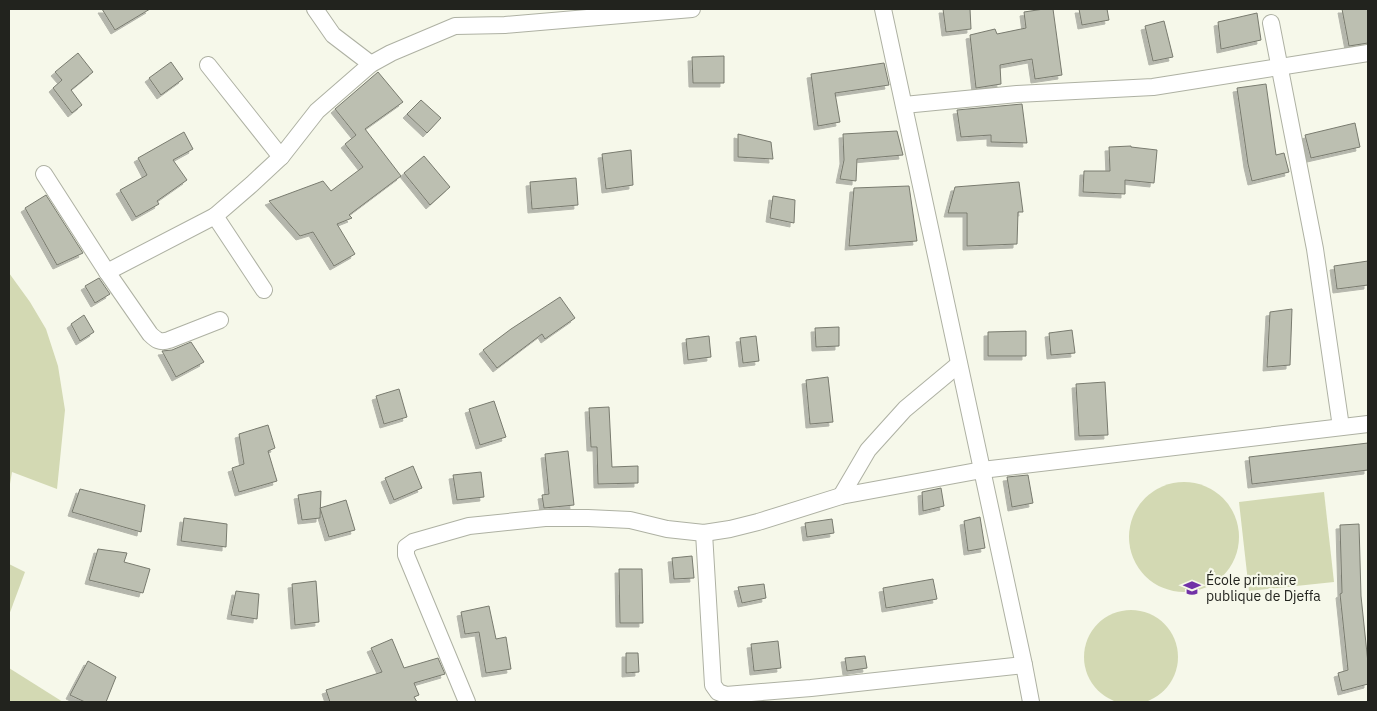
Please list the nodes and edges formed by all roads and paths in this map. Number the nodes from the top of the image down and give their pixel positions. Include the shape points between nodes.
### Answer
1 (315, 9) edge
2 (692, 9) edge
3 (883, 9) edge
4 (1271, 23) dead end
5 (1368, 53) edge
6 (371, 64) junction
7 (208, 65) dead end
8 (1279, 68) junction
9 (904, 105) junction
10 (281, 157) junction
11 (44, 174) dead end
12 (215, 216) junction
13 (107, 272) junction
14 (264, 290) dead end
15 (220, 320) dead end
16 (959, 364) junction
17 (1368, 424) edge
18 (1341, 427) junction
19 (982, 470) junction
20 (841, 496) junction
21 (704, 533) junction
22 (1024, 665) junction
23 (467, 702) edge
24 (1031, 702) edge

1 - 6 street via 333,35
2 - 6 street via 505,26 455,26
3 - 9 street
4 - 8 street
5 - 8 street
6 - 10 street via 316,111
7 - 10 street
8 - 9 street via 1153,87 1017,94
8 - 18 street via 1315,249
9 - 16 street
10 - 12 street
11 - 13 street
12 - 13 street
12 - 14 street
13 - 15 street via 156,340 163,342
16 - 19 street
16 - 20 street via 905,409 868,450
17 - 18 street
18 - 19 street
19 - 20 street
19 - 22 street
20 - 21 street via 758,522
21 - 22 street via 713,685 718,692 810,688
21 - 23 street via 630,520 545,518 469,526 413,542 406,547 406,555
22 - 24 street

